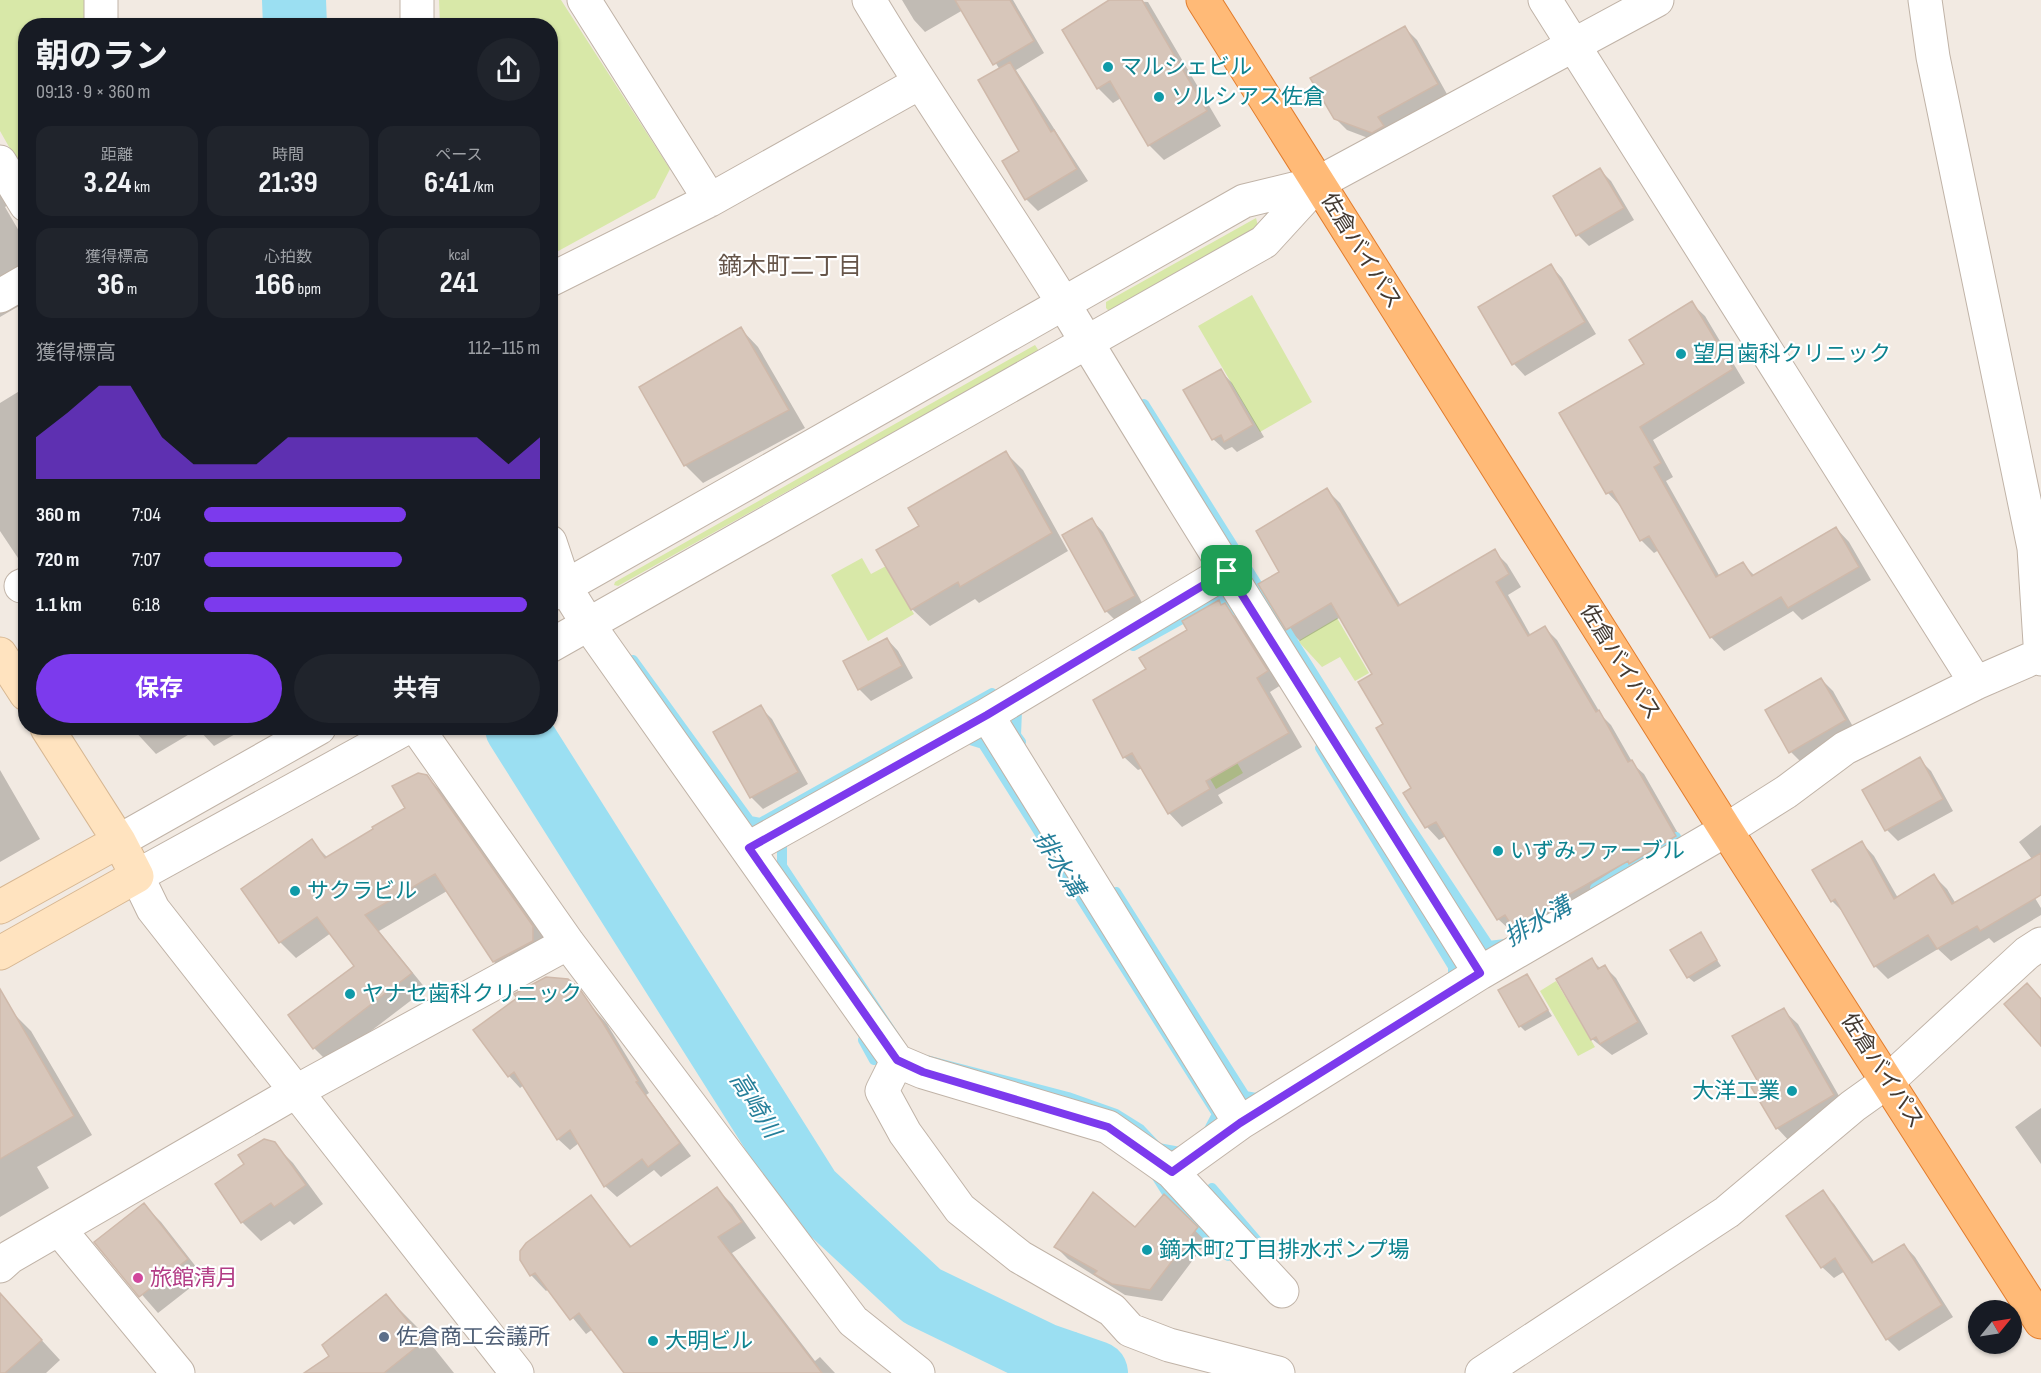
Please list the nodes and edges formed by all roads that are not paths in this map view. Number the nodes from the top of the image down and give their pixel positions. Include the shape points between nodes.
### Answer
1 (101, 0) edge
2 (417, 0) edge
3 (584, 0) edge
4 (869, 0) edge
5 (1203, 0) edge
6 (1545, 0) edge
7 (1657, 0) edge
8 (1925, 0) edge
9 (101, 18) edge
10 (417, 18) edge
11 (1574, 45) junction
12 (919, 83) junction
13 (0, 162) edge
14 (1318, 183) junction
15 (18, 192) edge
16 (710, 200) junction
17 (558, 276) edge
18 (18, 286) edge
19 (0, 296) edge
20 (1064, 305) junction
21 (1086, 344) junction
22 (1227, 571) junction
23 (558, 591) edge
24 (588, 624) junction
25 (558, 641) edge
26 (0, 654) edge
27 (2041, 657) edge
28 (18, 682) edge
29 (1976, 683) junction
30 (987, 715) junction
31 (51, 735) edge
32 (307, 735) edge
33 (393, 735) edge
34 (422, 735) edge
35 (1726, 830) junction
36 (119, 841) junction
37 (749, 848) junction
38 (137, 876) junction
39 (0, 907) edge
40 (568, 943) junction
41 (2041, 944) edge
42 (0, 953) edge
43 (1480, 973) junction
44 (897, 1060) junction
45 (1888, 1081) junction
46 (295, 1092) junction
47 (1240, 1123) junction
48 (1172, 1172) junction
49 (59, 1229) junction
50 (0, 1266) edge
51 (1282, 1291) dead end
52 (2041, 1322) edge
53 (178, 1373) edge
54 (517, 1373) edge
55 (918, 1373) edge
56 (1278, 1373) edge
57 (1482, 1373) edge

1 - 9 street
2 - 10 street
3 - 16 street
4 - 12 street
5 - 14 highway, 佐倉バイパス
6 - 11 street
7 - 11 street
8 - 27 street via 1933,57 2034,548
11 - 14 street
11 - 29 street
12 - 16 street
12 - 20 street
13 - 15 street
14 - 20 street via 1244,201
14 - 21 street via 1264,242
14 - 35 highway, 佐倉バイパス
16 - 17 street
18 - 19 street
20 - 21 street
20 - 23 street
21 - 22 street
21 - 24 street
22 - 30 street
22 - 43 street
23 - 24 street
24 - 25 street
24 - 37 street
26 - 28 main road
27 - 29 street
29 - 35 street via 1845,748
30 - 37 street
30 - 47 street
31 - 36 main road
32 - 36 street
33 - 38 street
34 - 40 street
35 - 43 street
35 - 45 highway, 佐倉バイパス
36 - 38 main road
36 - 39 main road
37 - 44 street
38 - 42 main road
38 - 46 street via 153,909
40 - 46 street
40 - 55 street via 853,1321
41 - 45 street
43 - 47 street
44 - 48 street via 923,1072 1108,1127
44 - 56 street via 882,1091 905,1133 960,1209 1020,1257 1112,1310 1130,1330 1169,1345
45 - 52 highway, 佐倉バイパス
45 - 57 street via 1727,1212
46 - 49 street
46 - 54 street
47 - 48 street
48 - 51 street
49 - 50 street
49 - 53 street

